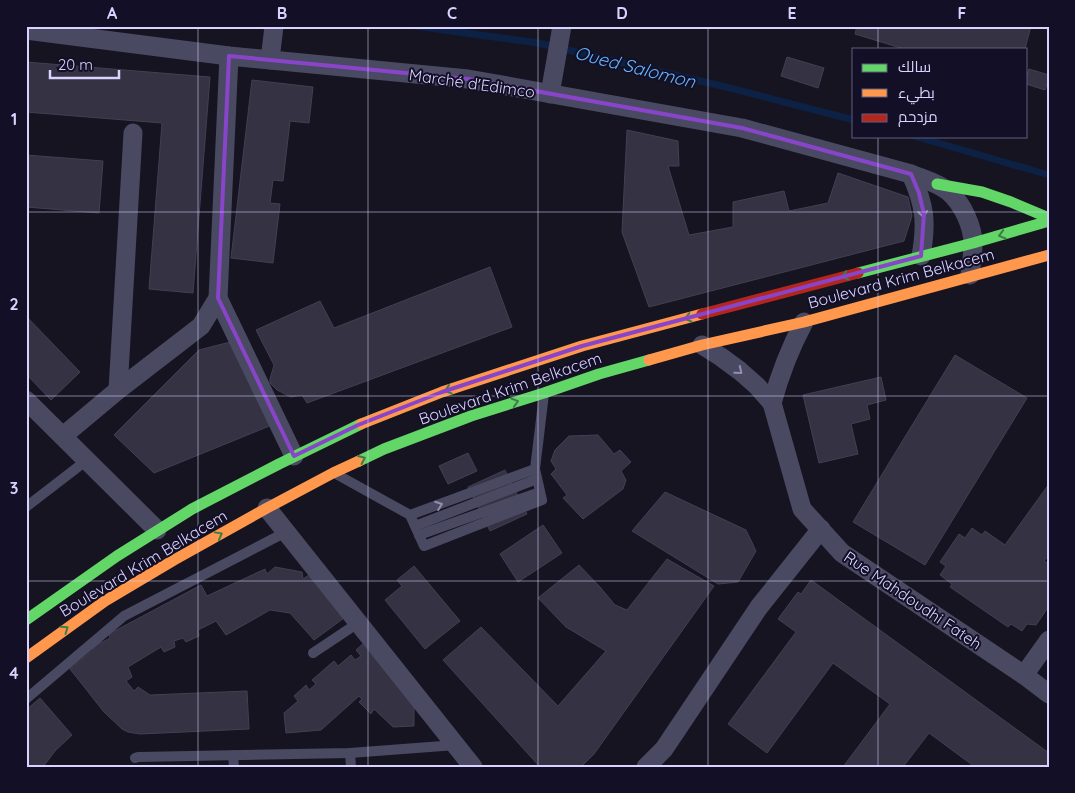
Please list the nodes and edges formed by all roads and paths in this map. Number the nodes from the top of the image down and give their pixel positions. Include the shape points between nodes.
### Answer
1 (274, 26) edge
2 (562, 26) edge
3 (26, 30) edge
4 (229, 56) junction
5 (270, 60) junction
6 (551, 87) junction
7 (133, 133) dead end
8 (911, 174) junction
9 (937, 184) junction
10 (1049, 220) edge
11 (973, 243) junction
12 (1049, 255) edge
13 (921, 256) junction
14 (970, 275) junction
15 (218, 298) junction
16 (804, 322) junction
17 (702, 345) junction
18 (118, 390) junction
19 (544, 393) junction
20 (26, 400) edge
21 (772, 403) junction
22 (63, 436) junction
23 (294, 456) junction
24 (87, 460) junction
25 (333, 473) junction
26 (536, 474) junction
27 (26, 507) edge
28 (267, 508) junction
29 (410, 516) junction
30 (157, 530) junction
31 (417, 530) junction
32 (821, 530) junction
33 (286, 532) junction
34 (26, 620) edge
35 (358, 623) junction
36 (1049, 640) edge
37 (313, 653) dead end
38 (26, 658) edge
39 (1024, 675) junction
40 (1049, 694) edge
41 (26, 700) edge
42 (456, 746) junction
43 (350, 753) junction
44 (234, 755) junction
45 (136, 758) dead end
46 (234, 767) edge
47 (351, 767) edge
48 (473, 767) edge
49 (646, 767) edge

1 - 5 street
2 - 6 street
3 - 4 street, Marché d'Edimco
4 - 5 street, Marché d'Edimco
4 - 15 street
5 - 6 street, Marché d'Edimco
6 - 8 street, Marché d'Edimco via 742,128
7 - 18 street
8 - 9 street, Marché d'Edimco
8 -> 13 street via 924,214
9 - 10 main road via 987,193
9 - 11 street, Marché d'Edimco via 950,192 967,217
10 -> 11 main road, Boulevard Krim Belkacem
11 - 13 main road, Boulevard Krim Belkacem
11 - 14 street, Marché d'Edimco
12 - 14 main road, Boulevard Krim Belkacem
13 -> 23 main road, Boulevard Krim Belkacem via 582,346 442,392 358,424
14 - 16 main road, Boulevard Krim Belkacem
15 - 18 street via 201,326
15 - 23 street
16 - 17 main road, Boulevard Krim Belkacem
16 - 21 street via 785,362
17 - 19 main road, Boulevard Krim Belkacem
17 -> 21 street, Rue Mahdoudhi Fateh via 740,371
18 - 22 street
25 -> 19 main road, Boulevard Krim Belkacem via 384,449 471,416
19 - 26 lane
20 - 22 street
21 - 32 street, Rue Mahdoudhi Fateh via 802,509
22 - 24 street
23 - 30 main road, Boulevard Krim Belkacem
24 - 27 lane
24 - 30 street
25 - 28 main road, Boulevard Krim Belkacem
25 - 29 lane
29 -> 26 lane
26 - 31 lane
26 - 31 lane via 540,492
28 - 33 street
38 -> 28 main road, Boulevard Krim Belkacem via 105,602
29 - 31 lane
30 - 34 main road, Boulevard Krim Belkacem
32 - 39 street, Rue Mahdoudhi Fateh via 842,553
32 - 49 street via 760,607 664,749
33 - 35 street
33 - 41 lane via 124,616
35 - 37 lane
35 - 42 street
36 - 39 street
39 - 40 street, Rue Mahdoudhi Fateh
42 - 43 lane
42 - 48 street
43 - 44 lane
43 - 47 lane
44 - 45 lane
44 - 46 lane

